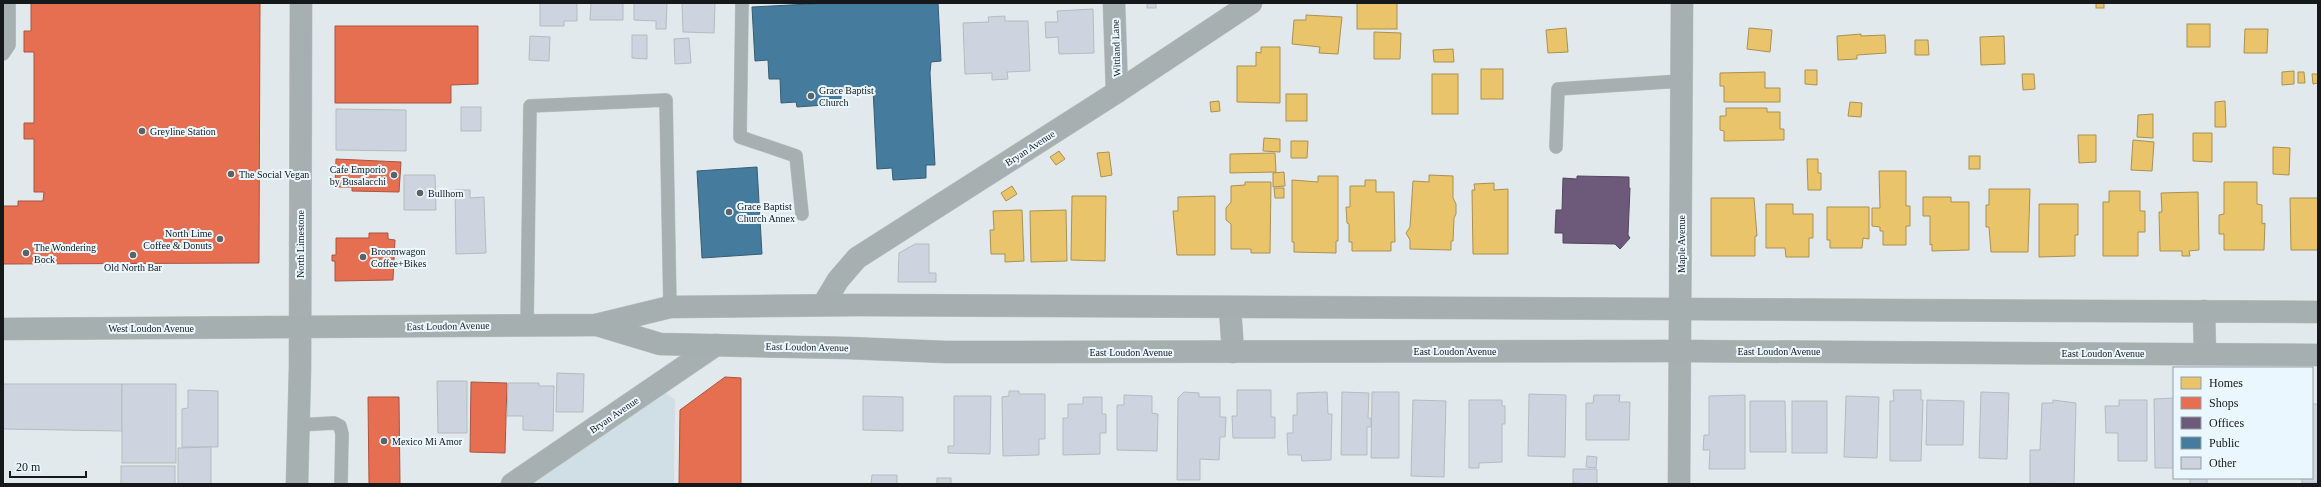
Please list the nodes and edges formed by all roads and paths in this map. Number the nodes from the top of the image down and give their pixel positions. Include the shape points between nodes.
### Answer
1 (9, 3) edge
2 (301, 3) edge
3 (742, 3) edge
4 (1114, 3) edge
5 (1251, 3) edge
6 (1682, 3) edge
7 (3, 54) edge
8 (1681, 80) junction
9 (1117, 92) junction
10 (1556, 147) dead end
11 (802, 214) dead end
12 (823, 305) junction
13 (670, 307) junction
14 (1230, 308) junction
15 (1681, 309) junction
16 (2204, 311) junction
17 (2318, 312) edge
18 (527, 324) junction
19 (596, 325) junction
20 (300, 328) junction
21 (3, 329) edge
22 (716, 345) junction
23 (1680, 350) junction
24 (1233, 352) junction
25 (2205, 354) junction
26 (2318, 354) edge
27 (298, 425) junction
28 (296, 484) edge
29 (341, 484) edge
30 (512, 484) edge
31 (1679, 484) edge

1 - 7 lane via 9,45
2 - 20 street, North Limestone
3 - 11 lane via 740,138 796,156
4 - 9 street, Wittland Lane
5 - 9 street, Bryan Avenue
6 - 8 street, Maple Avenue
8 - 10 lane via 1558,89
8 - 15 street, Maple Avenue
9 - 12 street, Bryan Avenue via 857,258 838,280
12 - 13 main road, East Loudon Avenue
12 - 14 main road, East Loudon Avenue
13 - 18 lane via 666,100 530,106
13 - 19 main road, East Loudon Avenue
14 - 15 main road, East Loudon Avenue
14 - 24 street
15 - 16 main road, East Loudon Avenue
15 - 23 street, Maple Avenue
16 - 17 main road, East Loudon Avenue
16 - 25 street
18 - 19 main road, East Loudon Avenue
18 - 20 main road, East Loudon Avenue
19 - 22 main road, East Loudon Avenue via 660,344
20 - 21 main road, West Loudon Avenue
20 - 27 street, North Limestone
22 - 24 main road, East Loudon Avenue via 946,352
22 - 30 street, Bryan Avenue
23 - 24 main road, East Loudon Avenue
23 - 25 main road, East Loudon Avenue
23 - 31 street, Maple Avenue
25 - 26 main road, East Loudon Avenue
27 - 28 street, North Limestone
27 - 29 lane via 334,423 340,426

